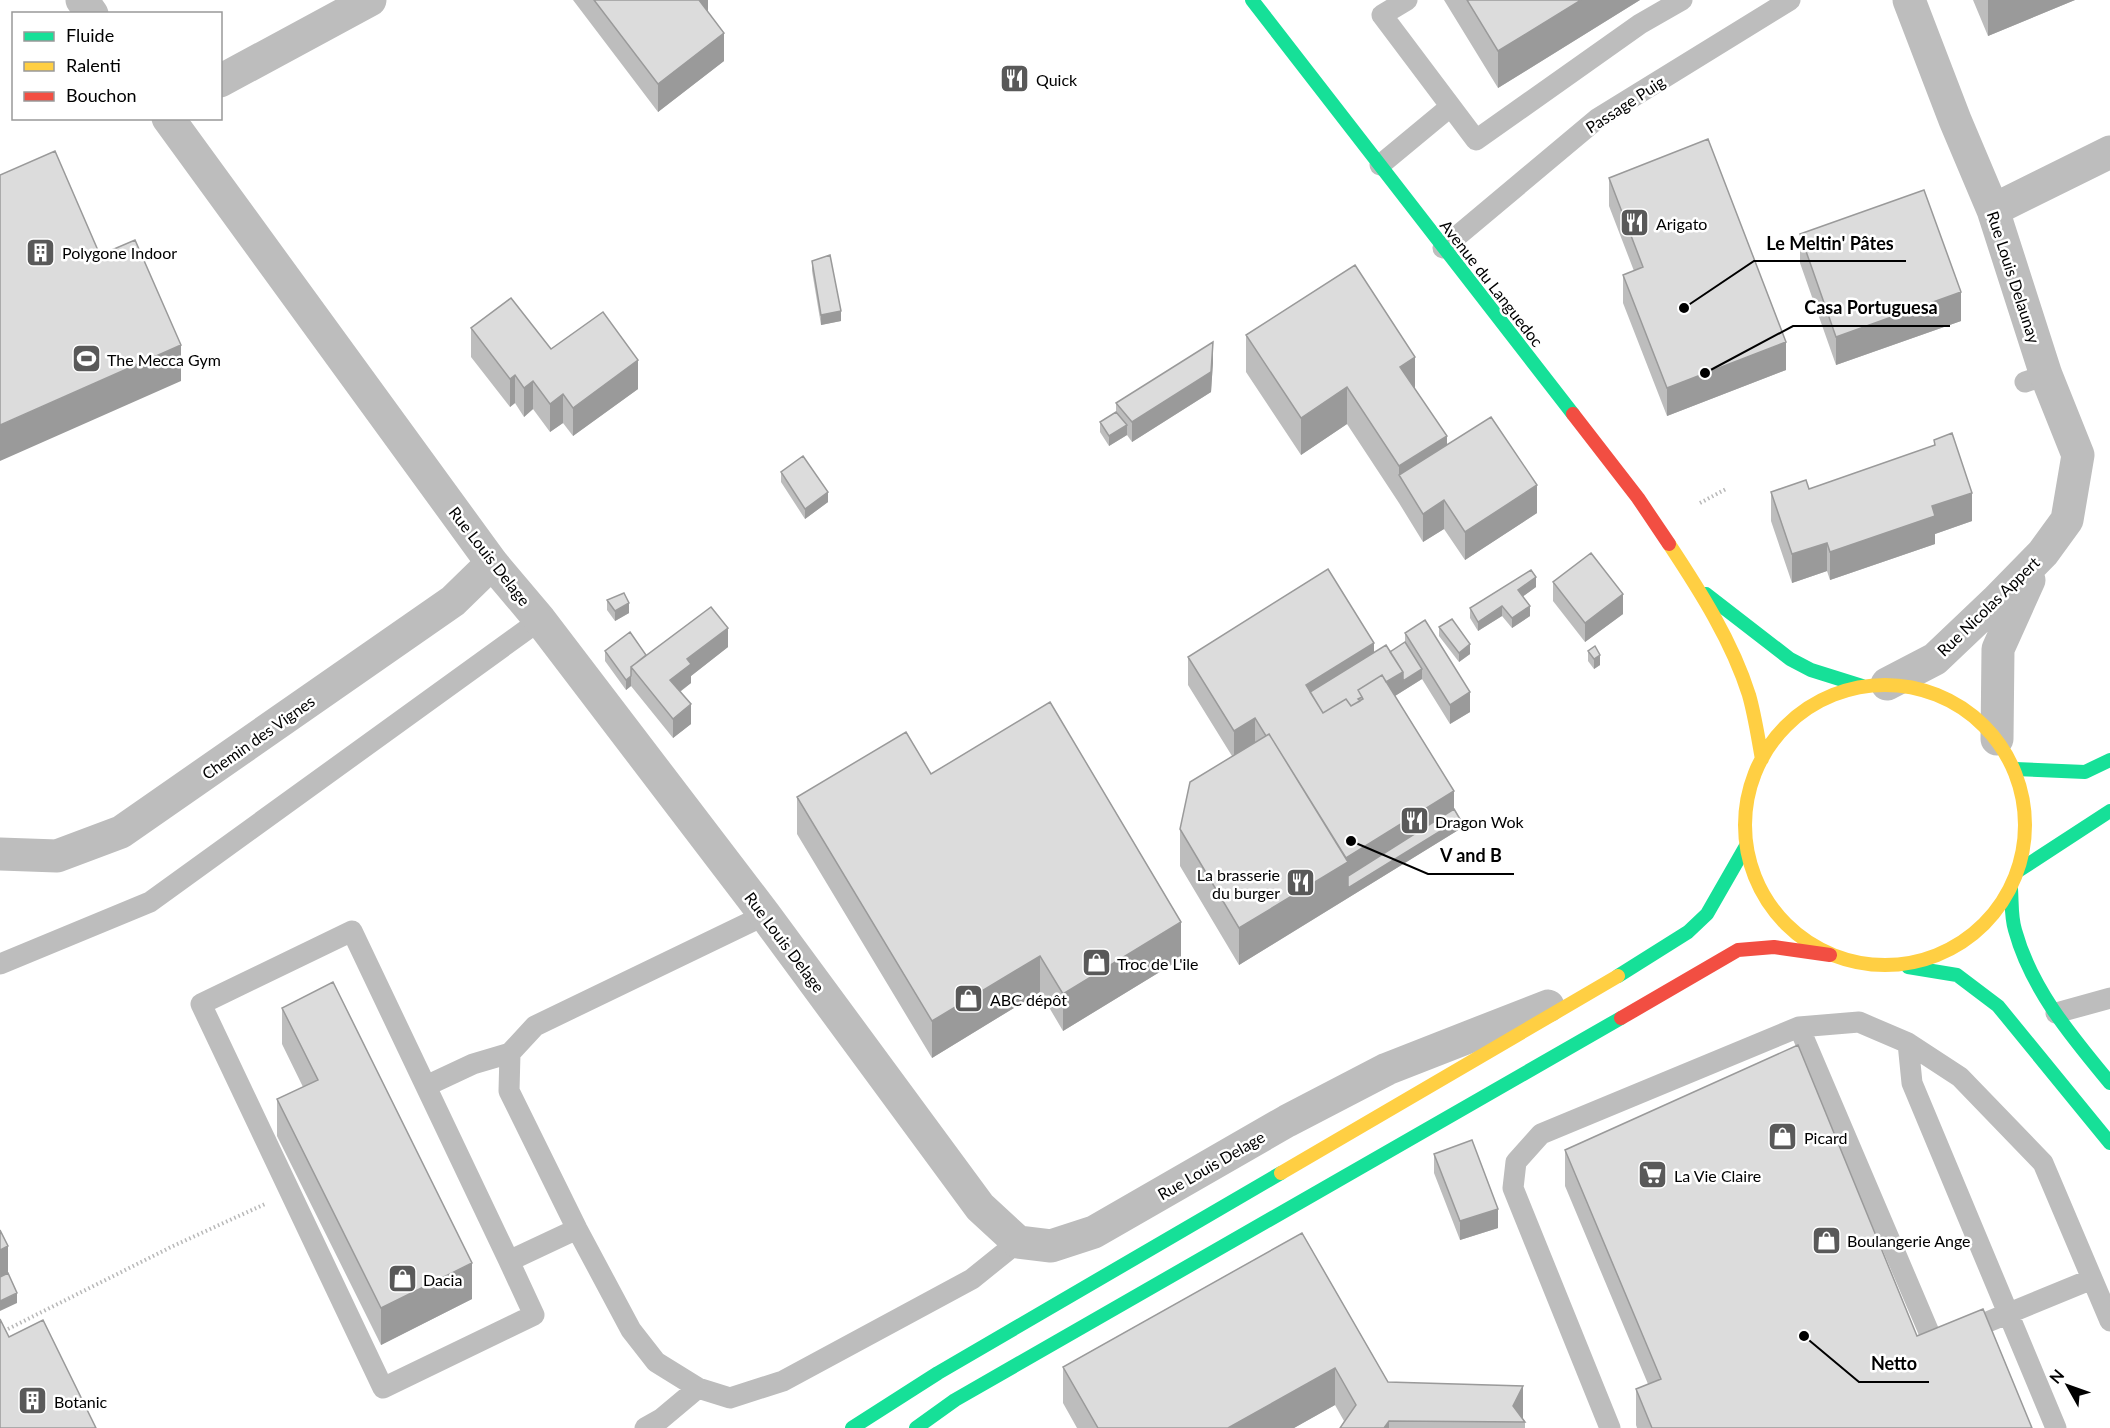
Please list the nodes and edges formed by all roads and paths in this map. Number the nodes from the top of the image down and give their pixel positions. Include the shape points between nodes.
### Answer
1 (370, 0) edge
2 (1252, 0) edge
3 (1407, 0) edge
4 (1682, 0) edge
5 (1790, 0) edge
6 (1910, 0) edge
7 (222, 80) edge
8 (1450, 107) junction
9 (169, 120) edge
10 (2110, 152) edge
11 (1380, 165) junction
12 (1993, 210) junction
13 (1443, 248) junction
14 (1726, 489) dead end
15 (1700, 503) dead end
16 (2043, 553) junction
17 (492, 563) junction
18 (1701, 590) junction
19 (540, 620) junction
20 (1875, 685) junction
21 (1997, 739) junction
22 (1762, 759) junction
23 (2110, 760) edge
24 (2015, 769) junction
25 (2110, 811) edge
26 (1746, 846) junction
27 (0, 854) edge
28 (2018, 871) junction
29 (2011, 889) junction
30 (765, 915) junction
31 (1830, 955) junction
32 (0, 964) edge
33 (1897, 966) junction
34 (1605, 984) junction
35 (2110, 998) edge
36 (2056, 1013) junction
37 (1799, 1027) junction
38 (1908, 1043) junction
39 (510, 1053) junction
40 (2110, 1083) edge
41 (426, 1086) junction
42 (2110, 1143) edge
43 (290, 1193) junction
44 (577, 1229) junction
45 (1018, 1242) junction
46 (509, 1261) junction
47 (2092, 1279) junction
48 (2007, 1312) junction
49 (2110, 1321) edge
50 (0, 1333) edge
51 (698, 1388) junction
52 (645, 1428) edge
53 (852, 1428) edge
54 (916, 1428) edge
55 (1610, 1428) edge
56 (2056, 1428) edge

1 - 7 street
2 - 11 main road, Avenue du Languedoc
3 - 8 lane via 1382,15
4 - 8 lane via 1640,24 1476,140
5 - 13 lane, Passage Puig via 1597,119
6 - 12 street, Rue Louis Delaunay
8 - 11 lane
9 - 17 street, Rue Louis Delage
10 - 12 street
11 - 13 main road, Avenue du Languedoc
12 - 16 street, Rue Louis Delaunay via 2035,378 2078,455 2067,520
13 - 18 main road, Avenue du Languedoc via 1638,498
14 - 15 path
16 - 20 street, Rue Nicolas Appert via 1935,659
16 - 21 street, Rue Nicolas Appert via 1998,649
17 - 19 street, Rue Louis Delage
17 - 27 street, Chemin des Vignes via 453,601 121,832 57,856
18 - 20 main road, Avenue du Languedoc via 1790,659 1812,670
18 - 22 main road, Avenue du Languedoc via 1749,696
19 - 30 street, Rue Louis Delage
19 - 32 lane via 150,902
20 - 21 main road, Avenue du Languedoc via 1929,691 1967,710
20 - 22 main road via 1822,700 1787,724
21 - 24 main road, Avenue du Languedoc
22 - 26 main road via 1750,786 1744,816
23 - 24 main road via 2085,772
24 - 28 main road, Avenue du Languedoc via 2025,803 2025,837
25 - 28 main road
26 - 31 main road via 1761,891 1790,929
26 - 34 main road via 1707,914 1688,932
28 - 29 main road, Avenue du Languedoc
29 - 33 main road via 1991,918 1964,942 1932,958
29 - 36 main road via 2014,929 2033,978
30 - 39 lane via 535,1026
30 - 45 street, Rue Louis Delage via 980,1207
31 - 33 main road via 1863,965
31 - 54 main road via 1774,947 1738,950 955,1400
33 - 42 main road via 1957,975 1998,1006
34 - 45 street, Rue Louis Delage via 1387,1069 1287,1120 1094,1232 1052,1246
34 - 53 main road via 938,1373
35 - 36 lane
36 - 40 main road
37 - 38 lane via 1859,1022
37 - 48 lane via 1934,1344
37 - 55 lane via 1541,1134 1516,1162 1513,1188
38 - 47 lane via 1960,1077 2043,1163
38 - 48 lane via 1912,1083
39 - 41 lane via 473,1064
39 - 44 lane via 509,1090
41 - 43 lane via 352,931 201,1004
41 - 46 lane
43 - 46 lane via 383,1388 534,1315
43 - 50 path via 171,1246
44 - 46 lane
44 - 51 lane via 631,1330 656,1362
45 - 51 lane via 972,1279 783,1382 730,1398
47 - 48 lane
47 - 49 lane
48 - 56 lane
51 - 52 lane

